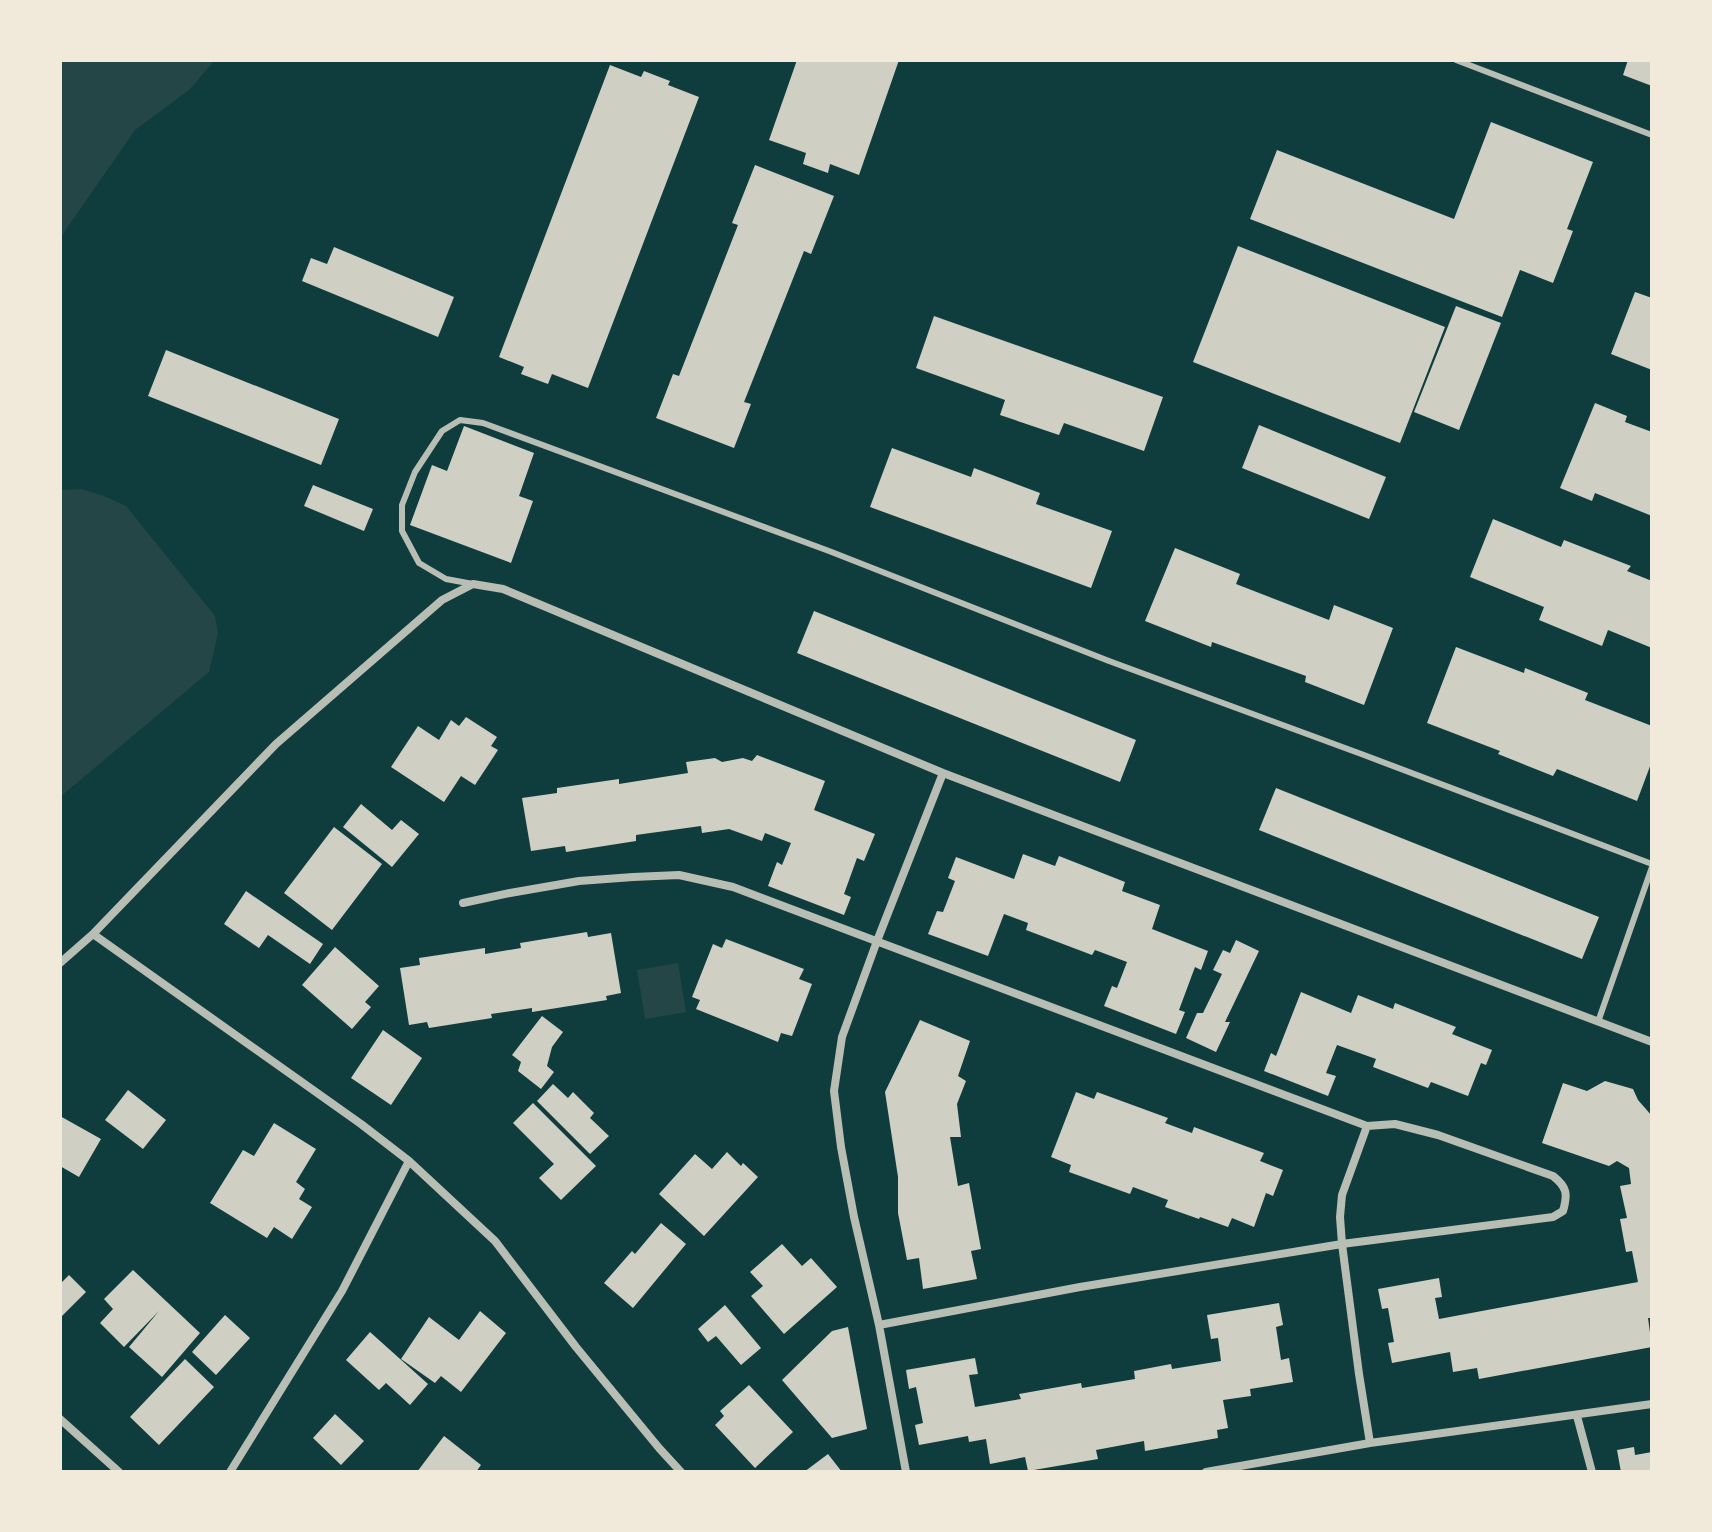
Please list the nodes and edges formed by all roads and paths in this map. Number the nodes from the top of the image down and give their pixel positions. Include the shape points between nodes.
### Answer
1 (1456, 60) edge
2 (1652, 135) edge
3 (473, 584) junction
4 (943, 773) junction
5 (1652, 866) edge
6 (463, 903) dead end
7 (93, 934) junction
8 (877, 941) junction
9 (60, 963) edge
10 (1598, 1022) junction
11 (1652, 1042) edge
12 (1367, 1126) junction
13 (409, 1161) junction
14 (1342, 1244) junction
15 (879, 1325) junction
16 (1652, 1404) edge
17 (1577, 1416) junction
18 (60, 1419) edge
19 (1370, 1443) junction
20 (119, 1472) edge
21 (230, 1472) edge
22 (681, 1472) edge
23 (906, 1472) edge
24 (1206, 1472) edge
25 (1592, 1472) edge

1 - 2 lane
3 - 4 street via 503,589
3 - 5 lane via 446,579 419,563 402,531 402,505 415,472 442,431 460,420 483,423 814,545
3 - 7 street via 442,600 276,744
4 - 8 street
4 - 10 street
5 - 10 lane
6 - 8 street via 579,881 679,875 733,887
7 - 9 street
7 - 13 street
8 - 12 street
8 - 15 street via 842,1037 834,1091 854,1217
10 - 11 street
12 - 14 street via 1342,1195
12 - 14 street via 1395,1124 1438,1135 1540,1171 1562,1183 1567,1197 1563,1211 1553,1217
13 - 21 street via 342,1291
13 - 22 street via 495,1241
14 - 15 street
14 - 19 street
15 - 23 street
16 - 17 street
17 - 19 street
17 - 25 street
18 - 20 street
19 - 24 street

